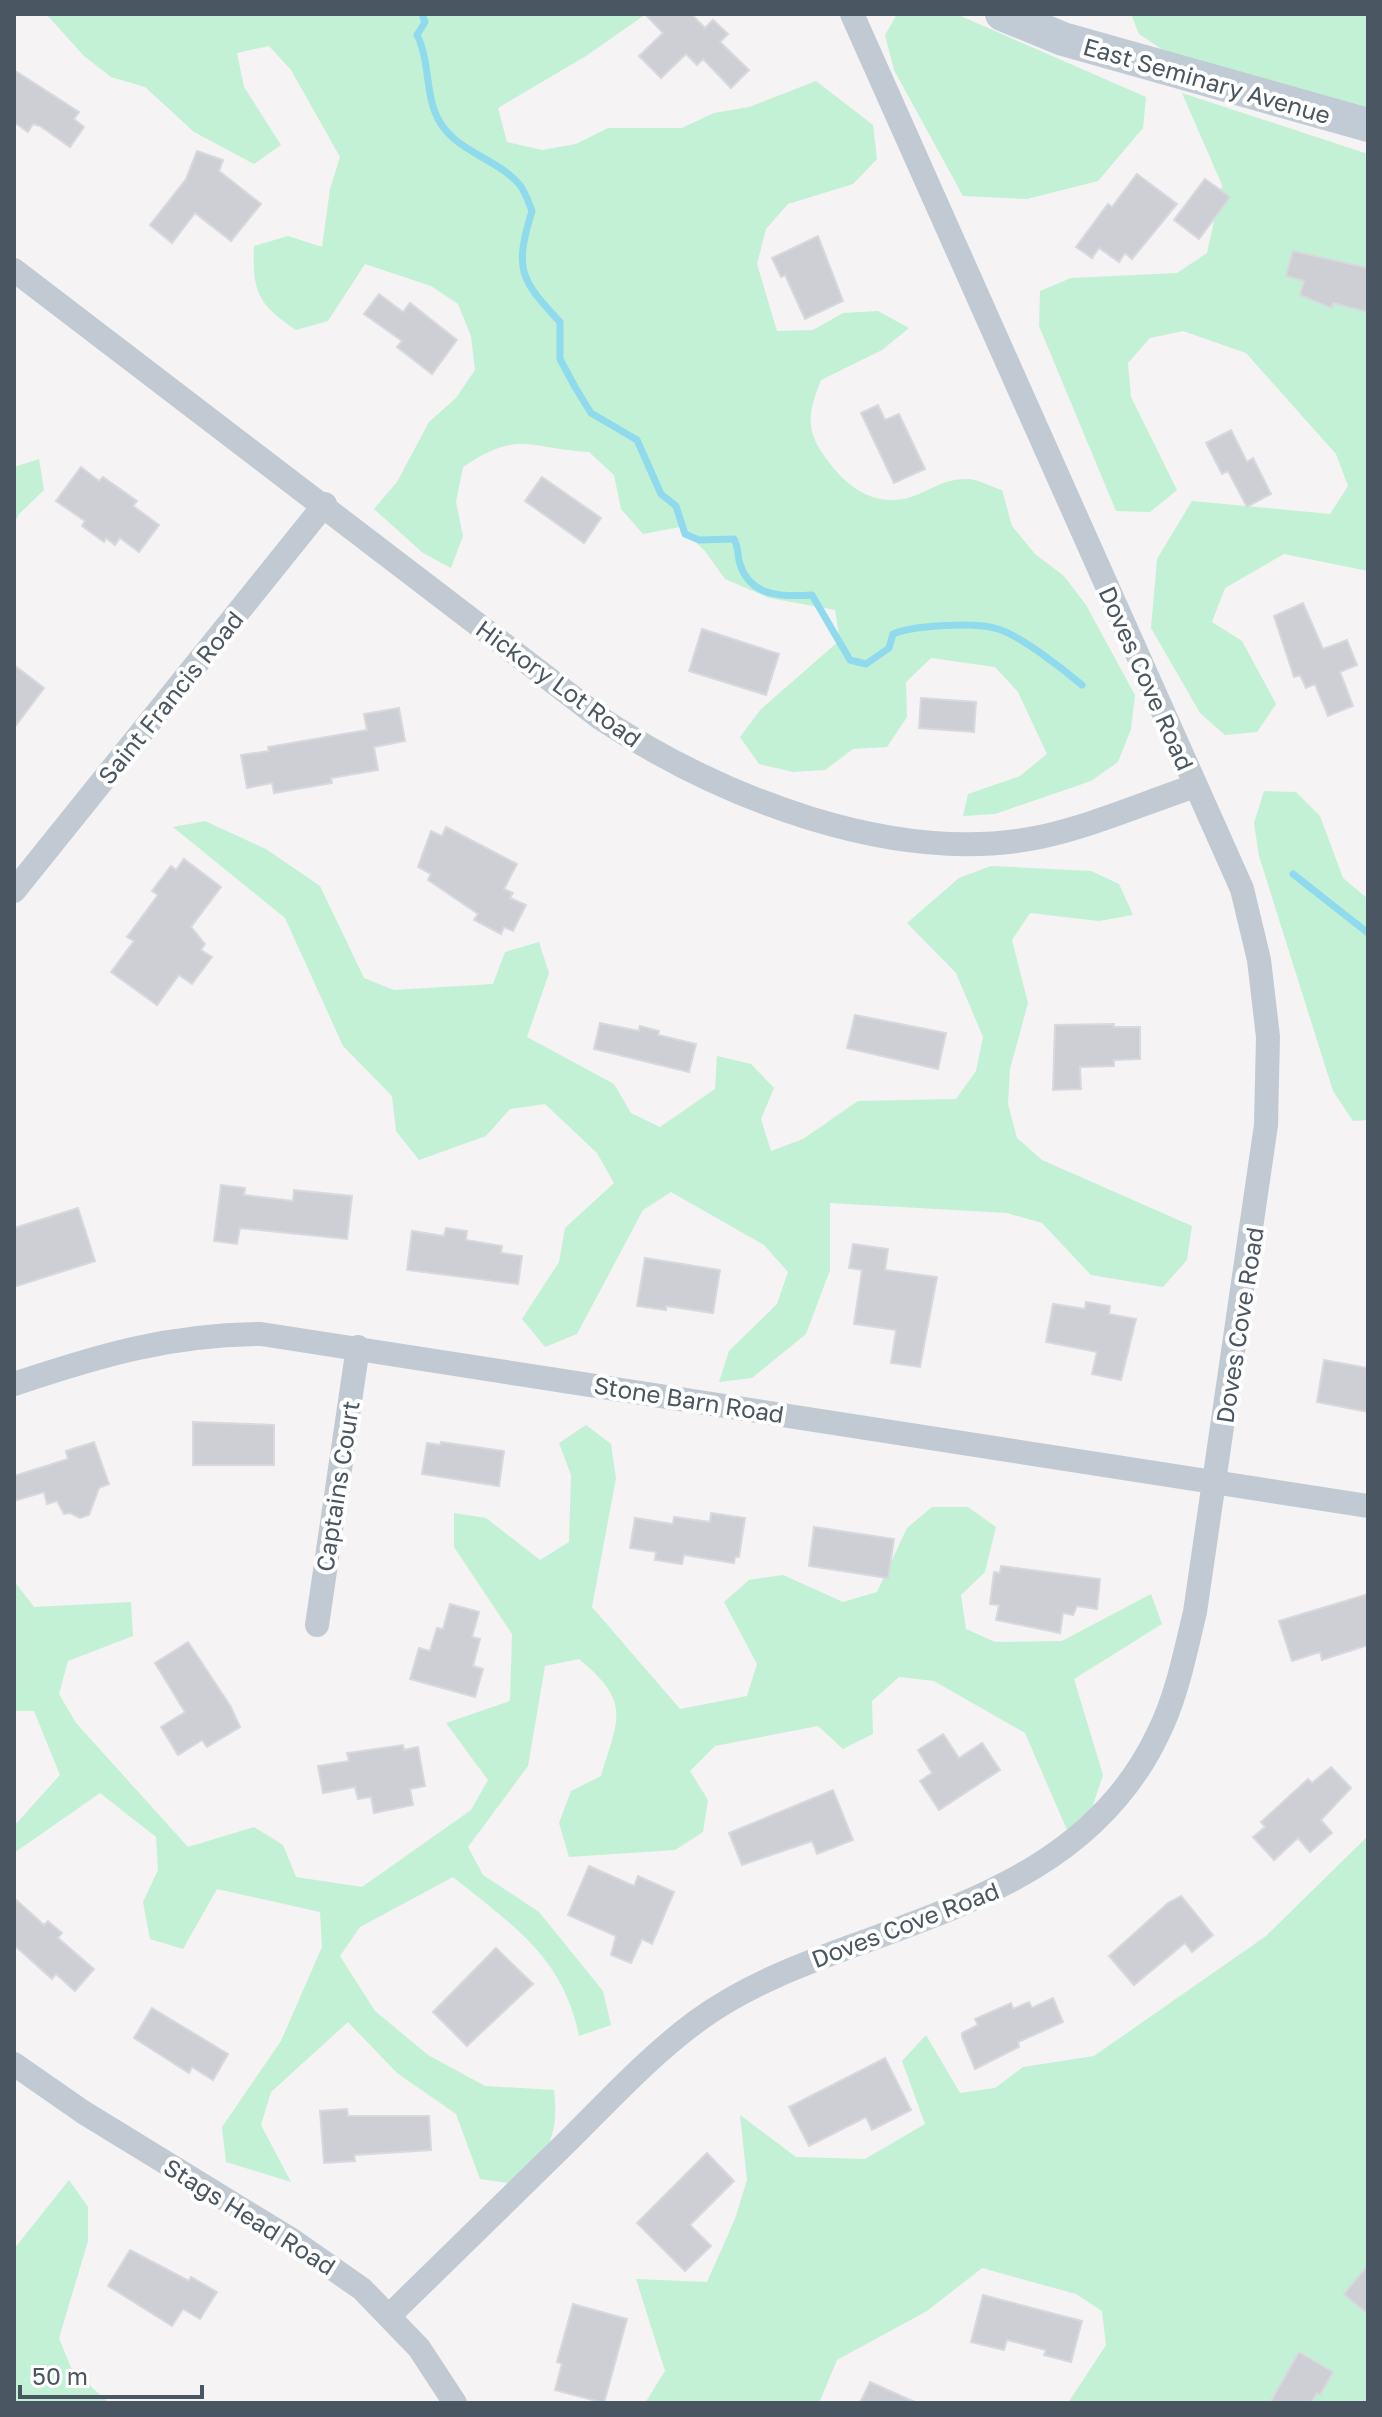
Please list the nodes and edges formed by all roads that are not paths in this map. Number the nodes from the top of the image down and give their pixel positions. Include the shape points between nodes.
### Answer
1 (852, 14) edge
2 (1002, 14) edge
3 (1368, 125) edge
4 (14, 270) edge
5 (325, 504) junction
6 (1195, 786) junction
7 (14, 891) edge
8 (358, 1347) junction
9 (14, 1384) edge
10 (1215, 1483) junction
11 (1368, 1506) edge
12 (317, 1625) dead end
13 (14, 2064) edge
14 (390, 2315) junction
15 (455, 2403) edge

1 - 6 street, Doves Cove Road
2 - 3 street, East Seminary Avenue via 1122,57
4 - 5 street, Hickory Lot Road
5 - 6 street, Hickory Lot Road via 600,718 710,779 790,810 923,844 984,844 1041,837
5 - 7 street, Saint Francis Road
6 - 10 street, Doves Cove Road via 1242,889 1259,960 1268,1037 1258,1199
8 - 9 street, Stone Barn Road via 261,1334 185,1336
8 - 10 street, Stone Barn Road
8 - 12 street, Captains Court
10 - 11 street, Stone Barn Road
10 - 14 street, Doves Cove Road via 1178,1682 1158,1735 1095,1822 1015,1881 802,1965 697,2021
13 - 14 street, Stags Head Road via 327,2263
14 - 15 street, Stags Head Road

